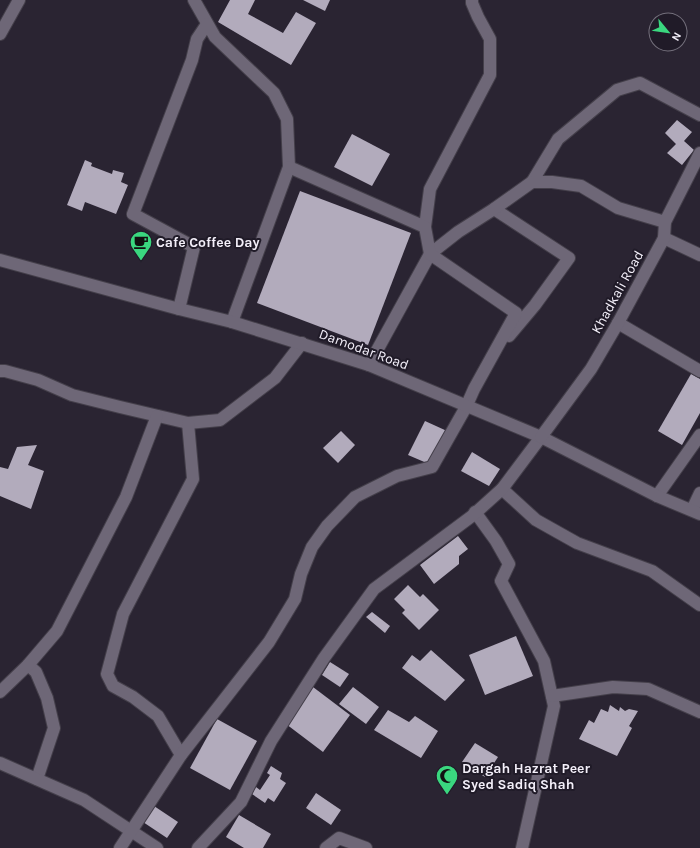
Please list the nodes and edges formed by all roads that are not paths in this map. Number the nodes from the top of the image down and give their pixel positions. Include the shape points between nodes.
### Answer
1 (19, 0) edge
2 (194, 0) edge
3 (472, 0) edge
4 (207, 24) junction
5 (0, 34) edge
6 (700, 115) edge
7 (700, 153) edge
8 (289, 167) junction
9 (532, 182) junction
10 (494, 209) junction
11 (665, 222) junction
12 (425, 227) junction
13 (664, 238) junction
14 (430, 254) junction
15 (700, 255) edge
16 (0, 260) edge
17 (178, 309) junction
18 (232, 322) junction
19 (618, 323) junction
20 (501, 340) junction
21 (302, 343) junction
22 (368, 365) junction
23 (0, 371) edge
24 (700, 371) edge
25 (466, 406) junction
26 (157, 416) junction
27 (188, 423) junction
28 (700, 435) edge
29 (541, 437) junction
30 (502, 489) junction
31 (700, 493) edge
32 (657, 496) junction
33 (475, 512) junction
34 (696, 512) edge
35 (700, 605) edge
36 (28, 665) junction
37 (0, 692) edge
38 (552, 696) junction
39 (700, 712) edge
40 (181, 755) junction
41 (0, 763) edge
42 (37, 779) junction
43 (132, 830) junction
44 (120, 848) edge
45 (157, 848) edge
46 (198, 848) edge
47 (326, 848) edge
48 (366, 848) edge
49 (522, 848) edge

1 - 5 street
2 - 4 street
3 - 12 street via 490,39 490,75 430,189
4 - 8 street via 215,37 274,93 287,119
4 - 17 street via 197,39 192,60 133,214 194,247
6 - 9 street via 640,84 617,90 558,139
7 - 11 street, Khadkali Road
8 - 12 street
8 - 18 street
9 - 10 street
9 - 11 street via 581,186 618,208
10 - 14 street
10 - 20 street via 569,258 535,305 507,338
11 - 13 street, Khadkali Road
12 - 14 street
13 - 15 street
13 - 19 street, Khadkali Road
14 - 20 street via 516,313
14 - 22 street
16 - 17 street, Damodar Road
17 - 18 street, Damodar Road
18 - 21 street, Damodar Road
19 - 24 street
19 - 29 street, Khadkali Road via 591,368
20 - 25 street
21 - 22 street, Damodar Road
21 - 27 street via 275,378 220,420
22 - 25 street, Damodar Road
23 - 26 street via 38,380 72,395
25 - 29 street, Damodar Road
25 - 40 street via 432,468 397,476 355,497 327,526 312,547 301,574 295,599 269,642
26 - 27 street
26 - 36 street via 126,497 58,631
27 - 40 street via 194,479 123,614 107,674 114,686 158,716
28 - 32 street
29 - 30 street, Khadkali Road
29 - 32 street, Damodar Road
30 - 33 street, Khadkali Road
30 - 35 street via 536,520 577,543 652,571
31 - 34 street
32 - 34 street, Damodar Road
33 - 38 street via 509,564 501,581 544,661
33 - 46 street, Khadkali Road via 374,589 324,658 271,741 241,802
36 - 37 street
36 - 42 street via 36,672 47,698 54,728
38 - 39 street via 612,687 648,689
38 - 49 street via 554,706
40 - 43 street
41 - 42 street
42 - 43 street via 84,800
43 - 44 street
43 - 45 street
47 - 48 street via 339,838

